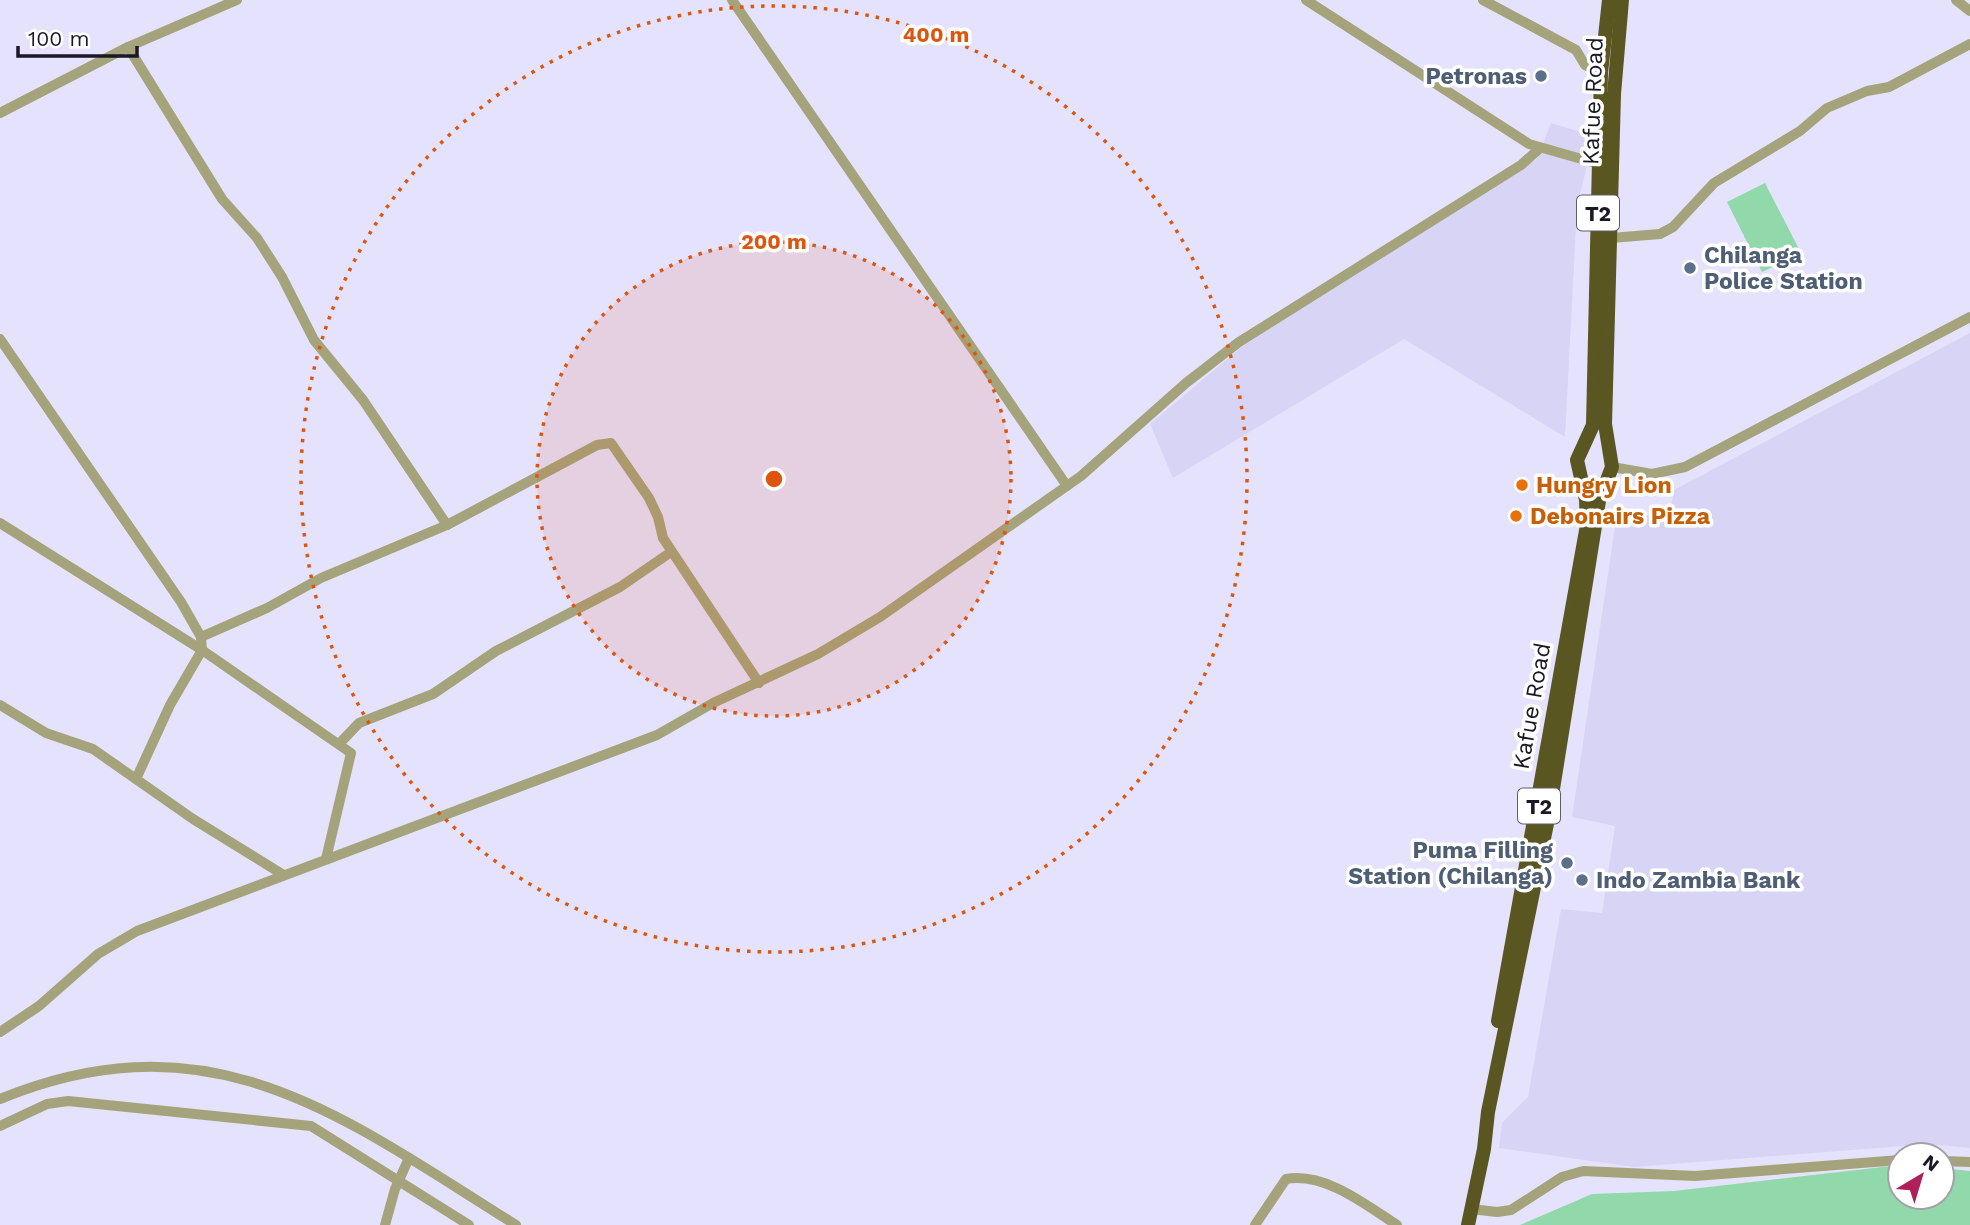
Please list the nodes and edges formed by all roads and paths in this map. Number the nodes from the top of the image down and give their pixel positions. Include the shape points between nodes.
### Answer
1 (237, 0) edge
2 (732, 0) edge
3 (1483, 0) edge
4 (1609, 0) edge
5 (1622, 0) edge
6 (1956, 0) edge
7 (1310, 1) edge
8 (1970, 11) edge
9 (1970, 44) edge
10 (128, 47) junction
11 (1601, 73) junction
12 (0, 113) edge
13 (1539, 149) junction
14 (1600, 164) junction
15 (1611, 238) junction
16 (1970, 317) edge
17 (0, 339) edge
18 (1583, 449) junction
19 (1610, 466) junction
20 (1579, 472) junction
21 (1067, 486) junction
22 (0, 523) edge
23 (447, 525) junction
24 (671, 552) junction
25 (201, 636) junction
26 (202, 650) junction
27 (759, 683) junction
28 (0, 705) edge
29 (339, 744) junction
30 (136, 779) junction
31 (326, 859) junction
32 (282, 874) junction
33 (0, 1032) edge
34 (0, 1099) edge
35 (1488, 1111) junction
36 (0, 1126) edge
37 (409, 1158) junction
38 (1886, 1161) edge
39 (399, 1181) junction
40 (1471, 1209) junction
41 (385, 1225) edge
42 (469, 1225) edge
43 (516, 1225) edge
44 (1255, 1225) edge
45 (1397, 1225) edge
46 (1468, 1225) edge

1 - 10 street
2 - 21 street
3 - 11 street via 1576,50 1586,65
4 - 11 highway, Kafue Road / T2
5 - 15 highway, Kafue Road / T2 via 1614,94
6 - 8 street
7 - 13 street via 1452,97
9 - 15 street via 1889,87 1833,104 1810,124 1714,183 1660,234
10 - 12 street
10 - 23 street via 222,199 257,238 314,340 363,401
11 - 14 highway, Kafue Road / T2
13 - 14 street
13 - 21 street via 1521,165 1239,342
14 - 18 highway, Kafue Road / T2 via 1592,425
15 - 19 highway, Kafue Road / T2 via 1605,424
16 - 19 street via 1685,467 1652,474
17 - 25 street
18 - 19 highway via 1598,446
18 - 20 highway via 1577,460
19 - 20 highway via 1588,480
19 - 35 highway, Kafue Road / T2 via 1599,501 1549,814
20 - 35 highway, Kafue Road / T2 via 1587,524 1483,1101
21 - 27 street via 880,617
22 - 26 street
23 - 24 street via 597,445 611,443 649,498
23 - 25 street via 321,578 267,608
24 - 27 street
24 - 29 street via 620,587 496,651 433,694 359,723
25 - 26 street
26 - 29 street
26 - 30 street
27 - 31 street via 657,735
28 - 30 street via 46,733 93,749
29 - 31 street via 351,753 351,763
30 - 32 street
31 - 32 street
32 - 33 street via 124,937
34 - 37 street via 103,1070 162,1066 217,1072 257,1082 326,1110
35 - 40 highway, Kafue Road / T2
36 - 39 street via 47,1104 68,1101 295,1123 317,1129
37 - 39 street
37 - 43 street
38 - 40 street via 1695,1176 1583,1171 1562,1177 1511,1210
39 - 41 street
39 - 42 street
40 - 46 highway, Kafue Road / T2
44 - 45 street via 1286,1179 1296,1177 1336,1189

